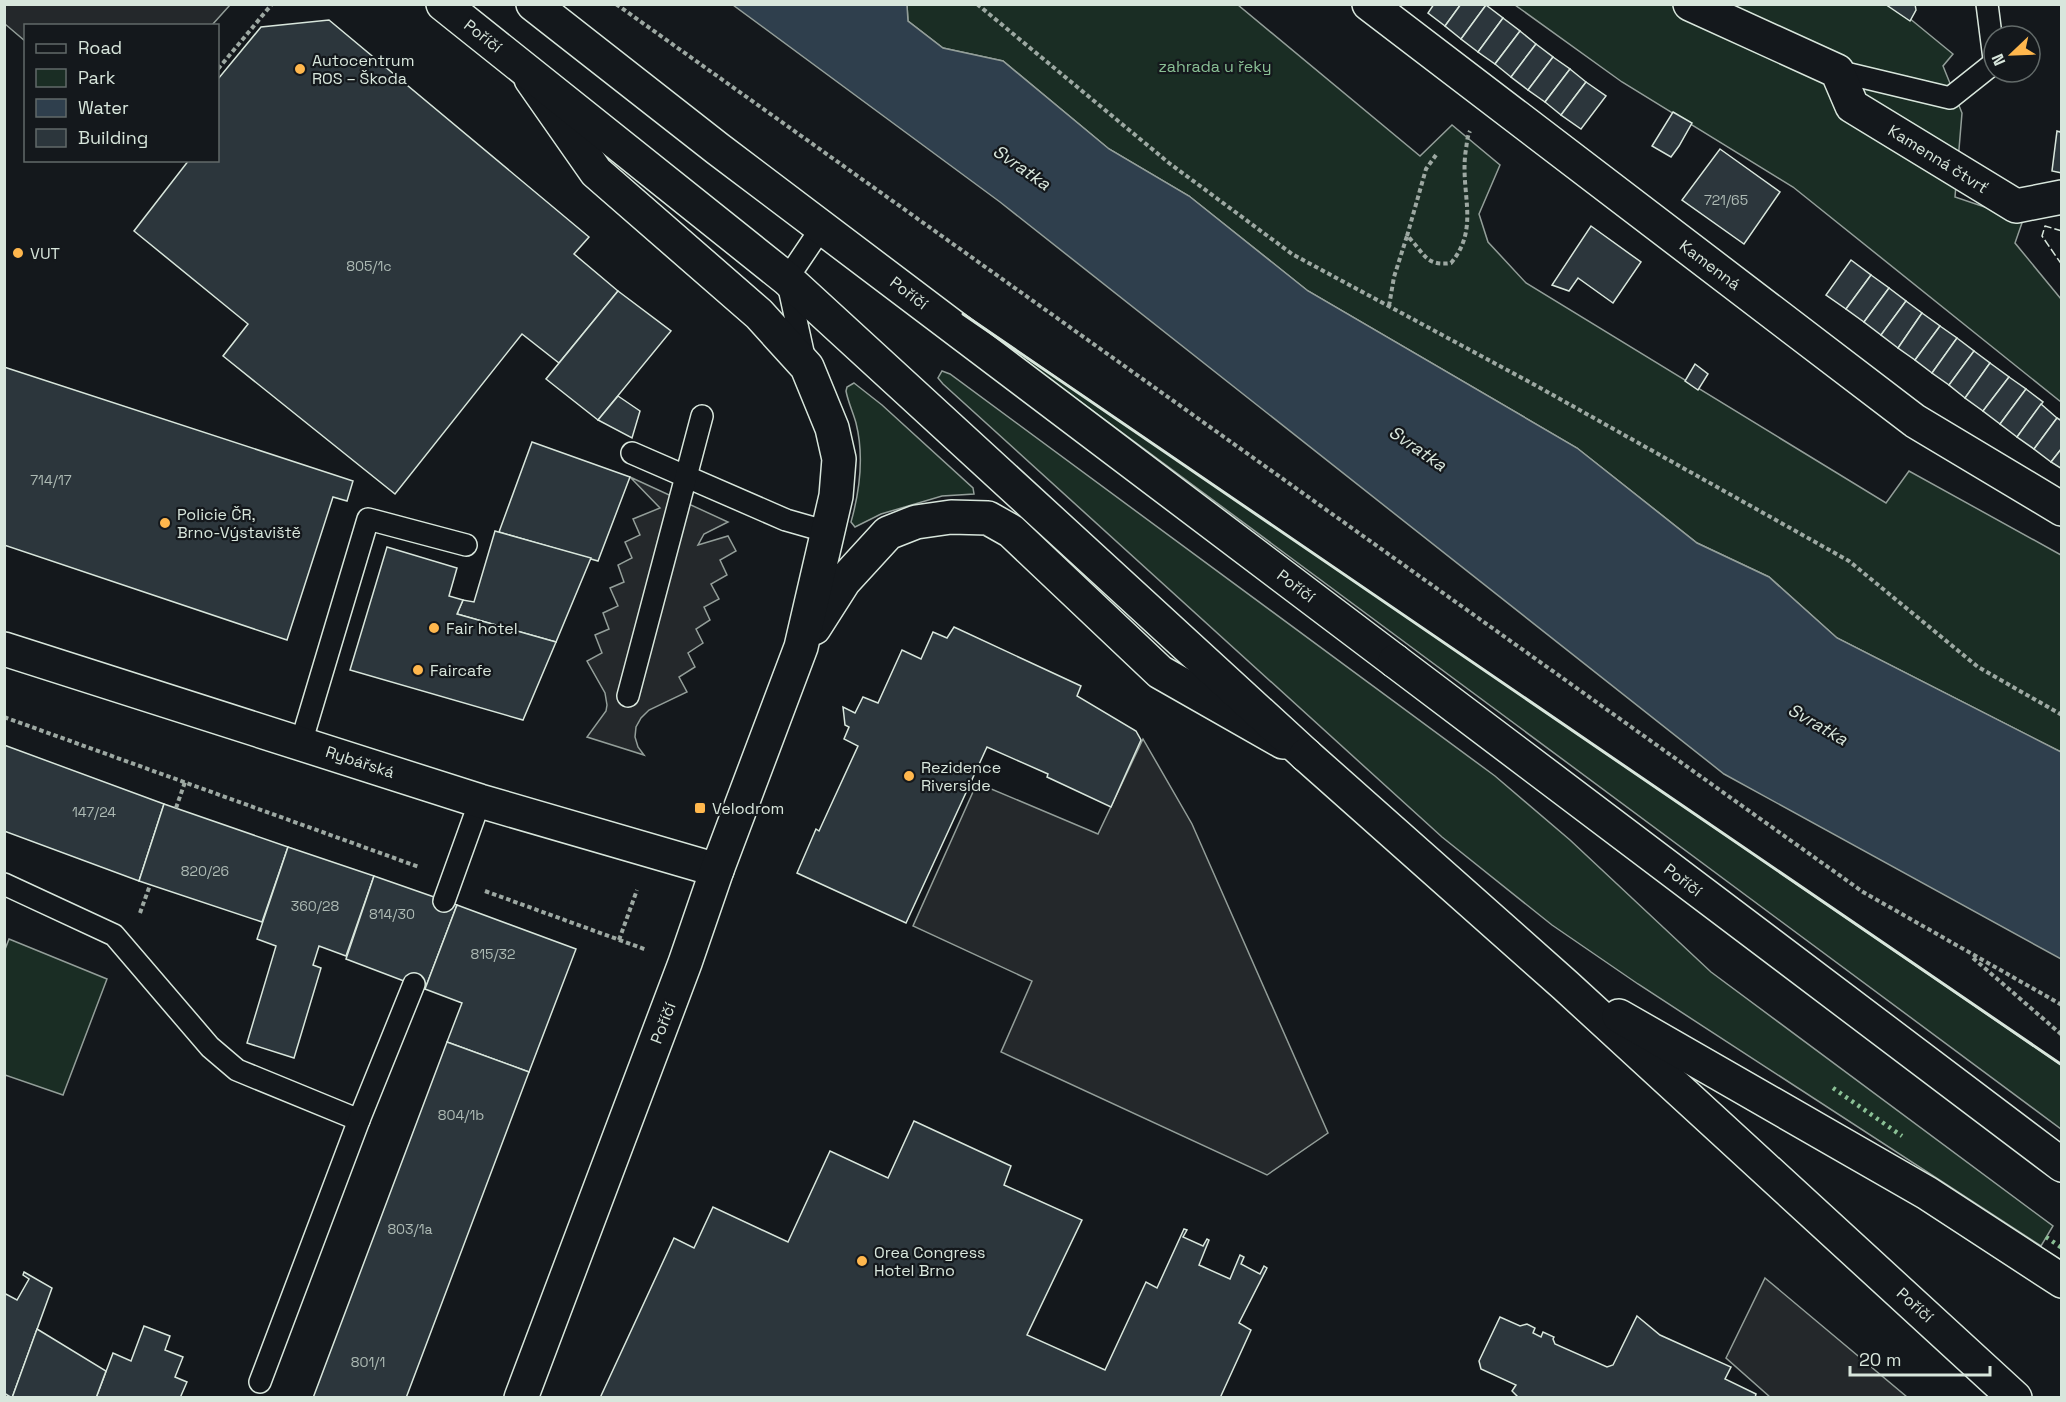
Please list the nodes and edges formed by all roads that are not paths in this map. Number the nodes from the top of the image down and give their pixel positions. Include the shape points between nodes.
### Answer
1 (443, 4) edge
2 (533, 4) edge
3 (1369, 4) edge
4 (1690, 4) edge
5 (1987, 4) edge
6 (1989, 24) edge
7 (523, 68) junction
8 (1838, 71) junction
9 (1982, 71) edge
10 (2061, 197) edge
11 (822, 227) junction
12 (787, 279) junction
13 (807, 367) junction
14 (702, 416) dead end
15 (632, 453) dead end
16 (686, 477) junction
17 (2061, 509) edge
18 (828, 532) junction
19 (466, 545) dead end
20 (801, 647) junction
21 (4, 649) edge
22 (628, 696) dead end
23 (301, 743) junction
24 (1306, 755) junction
25 (480, 801) junction
26 (717, 870) junction
27 (4, 884) edge
28 (444, 901) dead end
29 (414, 984) dead end
30 (1565, 985) junction
31 (1966, 1094) junction
32 (359, 1120) junction
33 (2061, 1165) edge
34 (2061, 1188) edge
35 (2061, 1281) edge
36 (260, 1382) dead end
37 (521, 1398) edge
38 (2015, 1398) edge

1 - 7 main road, Poříčí
2 - 11 main road, Poříčí
3 - 17 main road, Kamenná via 1915,421
4 - 8 main road
5 - 6 lane
7 - 12 main road, Poříčí
7 - 13 main road, Poříčí via 596,172 759,314
8 - 9 lane via 1950,98
8 - 10 main road, Kamenná čtvrť via 1852,106 2016,207
11 - 12 lane
11 - 31 main road, Poříčí
12 - 13 lane
12 - 24 main road, Poříčí
13 - 18 main road, Poříčí via 832,428 839,459
14 - 16 lane
15 - 16 lane
16 - 18 lane via 786,520
16 - 22 lane
18 - 20 main road, Poříčí
19 - 23 lane via 368,519
20 - 24 main road, Poříčí via 844,581 888,533 916,522 951,517 988,518 1011,531 1160,672
20 - 26 main road, Poříčí
21 - 23 main road, Rybářská
23 - 25 main road, Rybářská
24 - 30 main road, Poříčí
25 - 26 main road, Rybářská
25 - 28 lane
26 - 37 main road, Poříčí
27 - 32 lane via 114,935 210,1047 237,1070
29 - 32 lane
30 - 35 main road via 1928,1193
30 - 38 main road, Poříčí
31 - 33 main road, Poříčí
31 - 34 main road
32 - 36 lane

